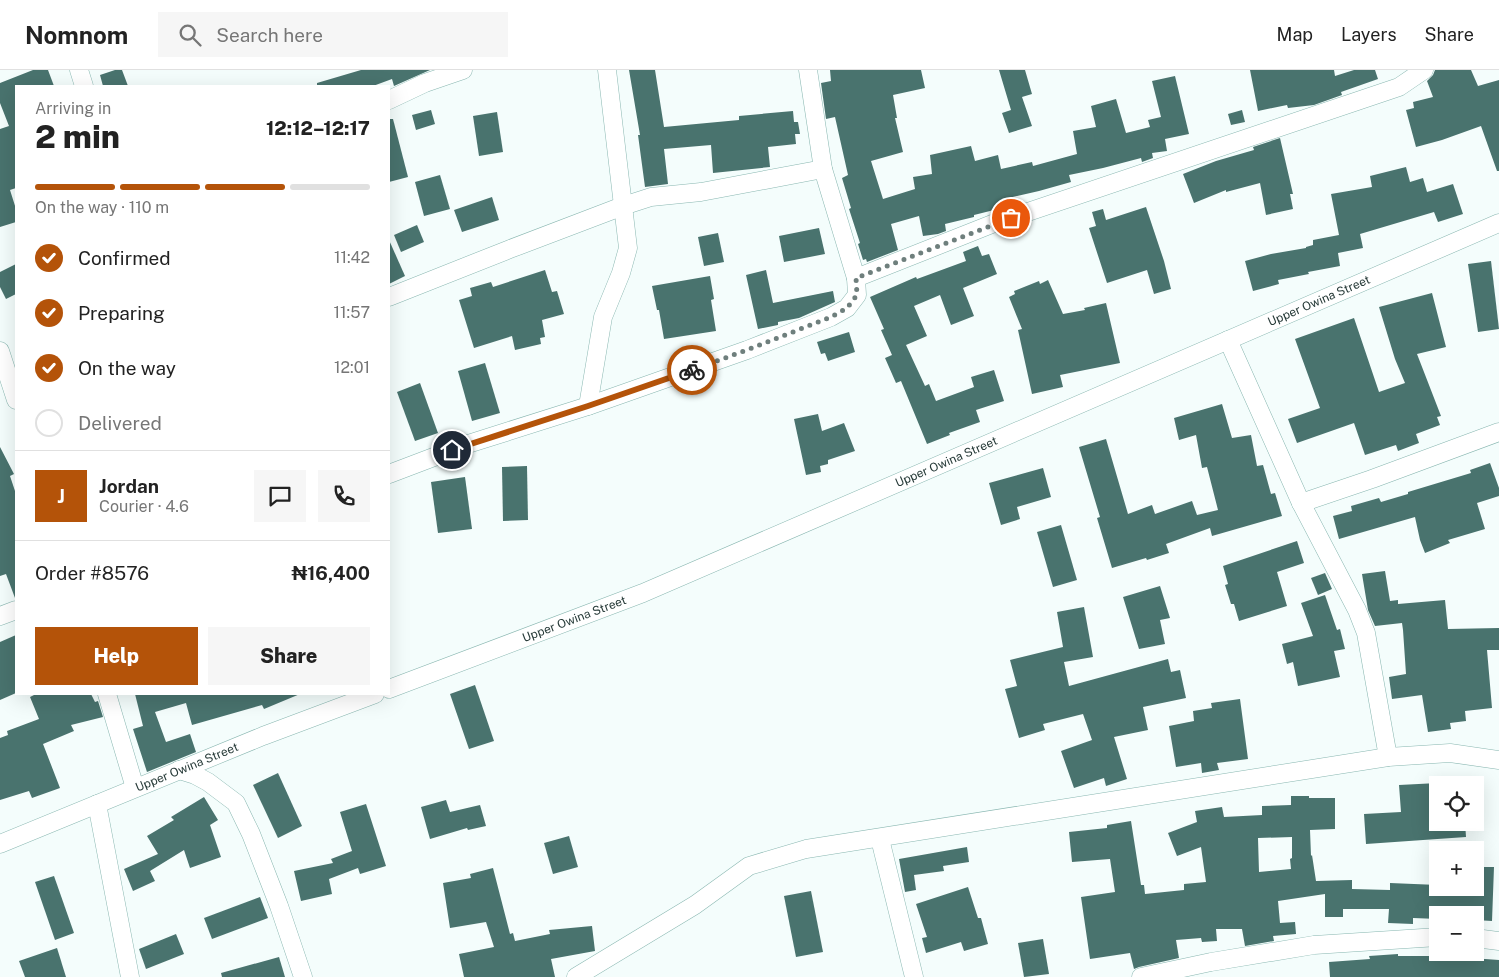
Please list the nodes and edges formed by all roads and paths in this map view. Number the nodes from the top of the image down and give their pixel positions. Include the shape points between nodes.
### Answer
1 (79, 70) edge
2 (463, 70) edge
3 (607, 70) edge
4 (808, 70) edge
5 (1424, 70) edge
6 (84, 85) edge
7 (390, 100) edge
8 (823, 170) junction
9 (623, 206) junction
10 (1499, 223) edge
11 (856, 278) junction
12 (390, 297) edge
13 (1228, 340) junction
14 (0, 351) edge
15 (6, 385) edge
16 (15, 398) edge
17 (588, 406) junction
18 (1499, 432) edge
19 (390, 474) edge
20 (1302, 503) junction
21 (15, 610) edge
22 (0, 616) edge
23 (390, 689) edge
24 (107, 695) edge
25 (372, 695) edge
26 (1388, 757) junction
27 (1499, 760) edge
28 (179, 770) junction
29 (135, 788) junction
30 (97, 804) junction
31 (880, 838) junction
32 (0, 844) edge
33 (1429, 938) edge
34 (1484, 939) edge
35 (1499, 941) edge
36 (130, 977) edge
37 (303, 977) edge
38 (576, 977) edge
39 (914, 977) edge
40 (1141, 977) edge

1 - 6 street
2 - 7 street
3 - 9 street
4 - 8 street
5 - 11 street via 1399,87 992,224
8 - 9 street via 701,192 651,197
8 - 11 street
9 - 12 street
9 - 17 street via 628,248 603,317
10 - 13 street, Upper Owina Street
11 - 17 street via 857,295 847,308 831,317
13 - 20 street
13 - 23 street, Upper Owina Street via 643,593
14 - 15 street
15 - 16 street
17 - 19 street via 468,444
18 - 20 street
20 - 26 street via 1366,633
21 - 22 street
24 - 29 street
25 - 28 street, Upper Owina Street
26 - 27 street via 1450,753
26 - 31 street
28 - 29 street, Upper Owina Street
28 - 37 street via 208,782 236,804 254,843
29 - 30 street, Upper Owina Street
30 - 32 street, Upper Owina Street
30 - 36 street
31 - 38 street via 806,849 749,866 695,905
31 - 39 street
33 - 40 street via 1314,945
34 - 35 street

